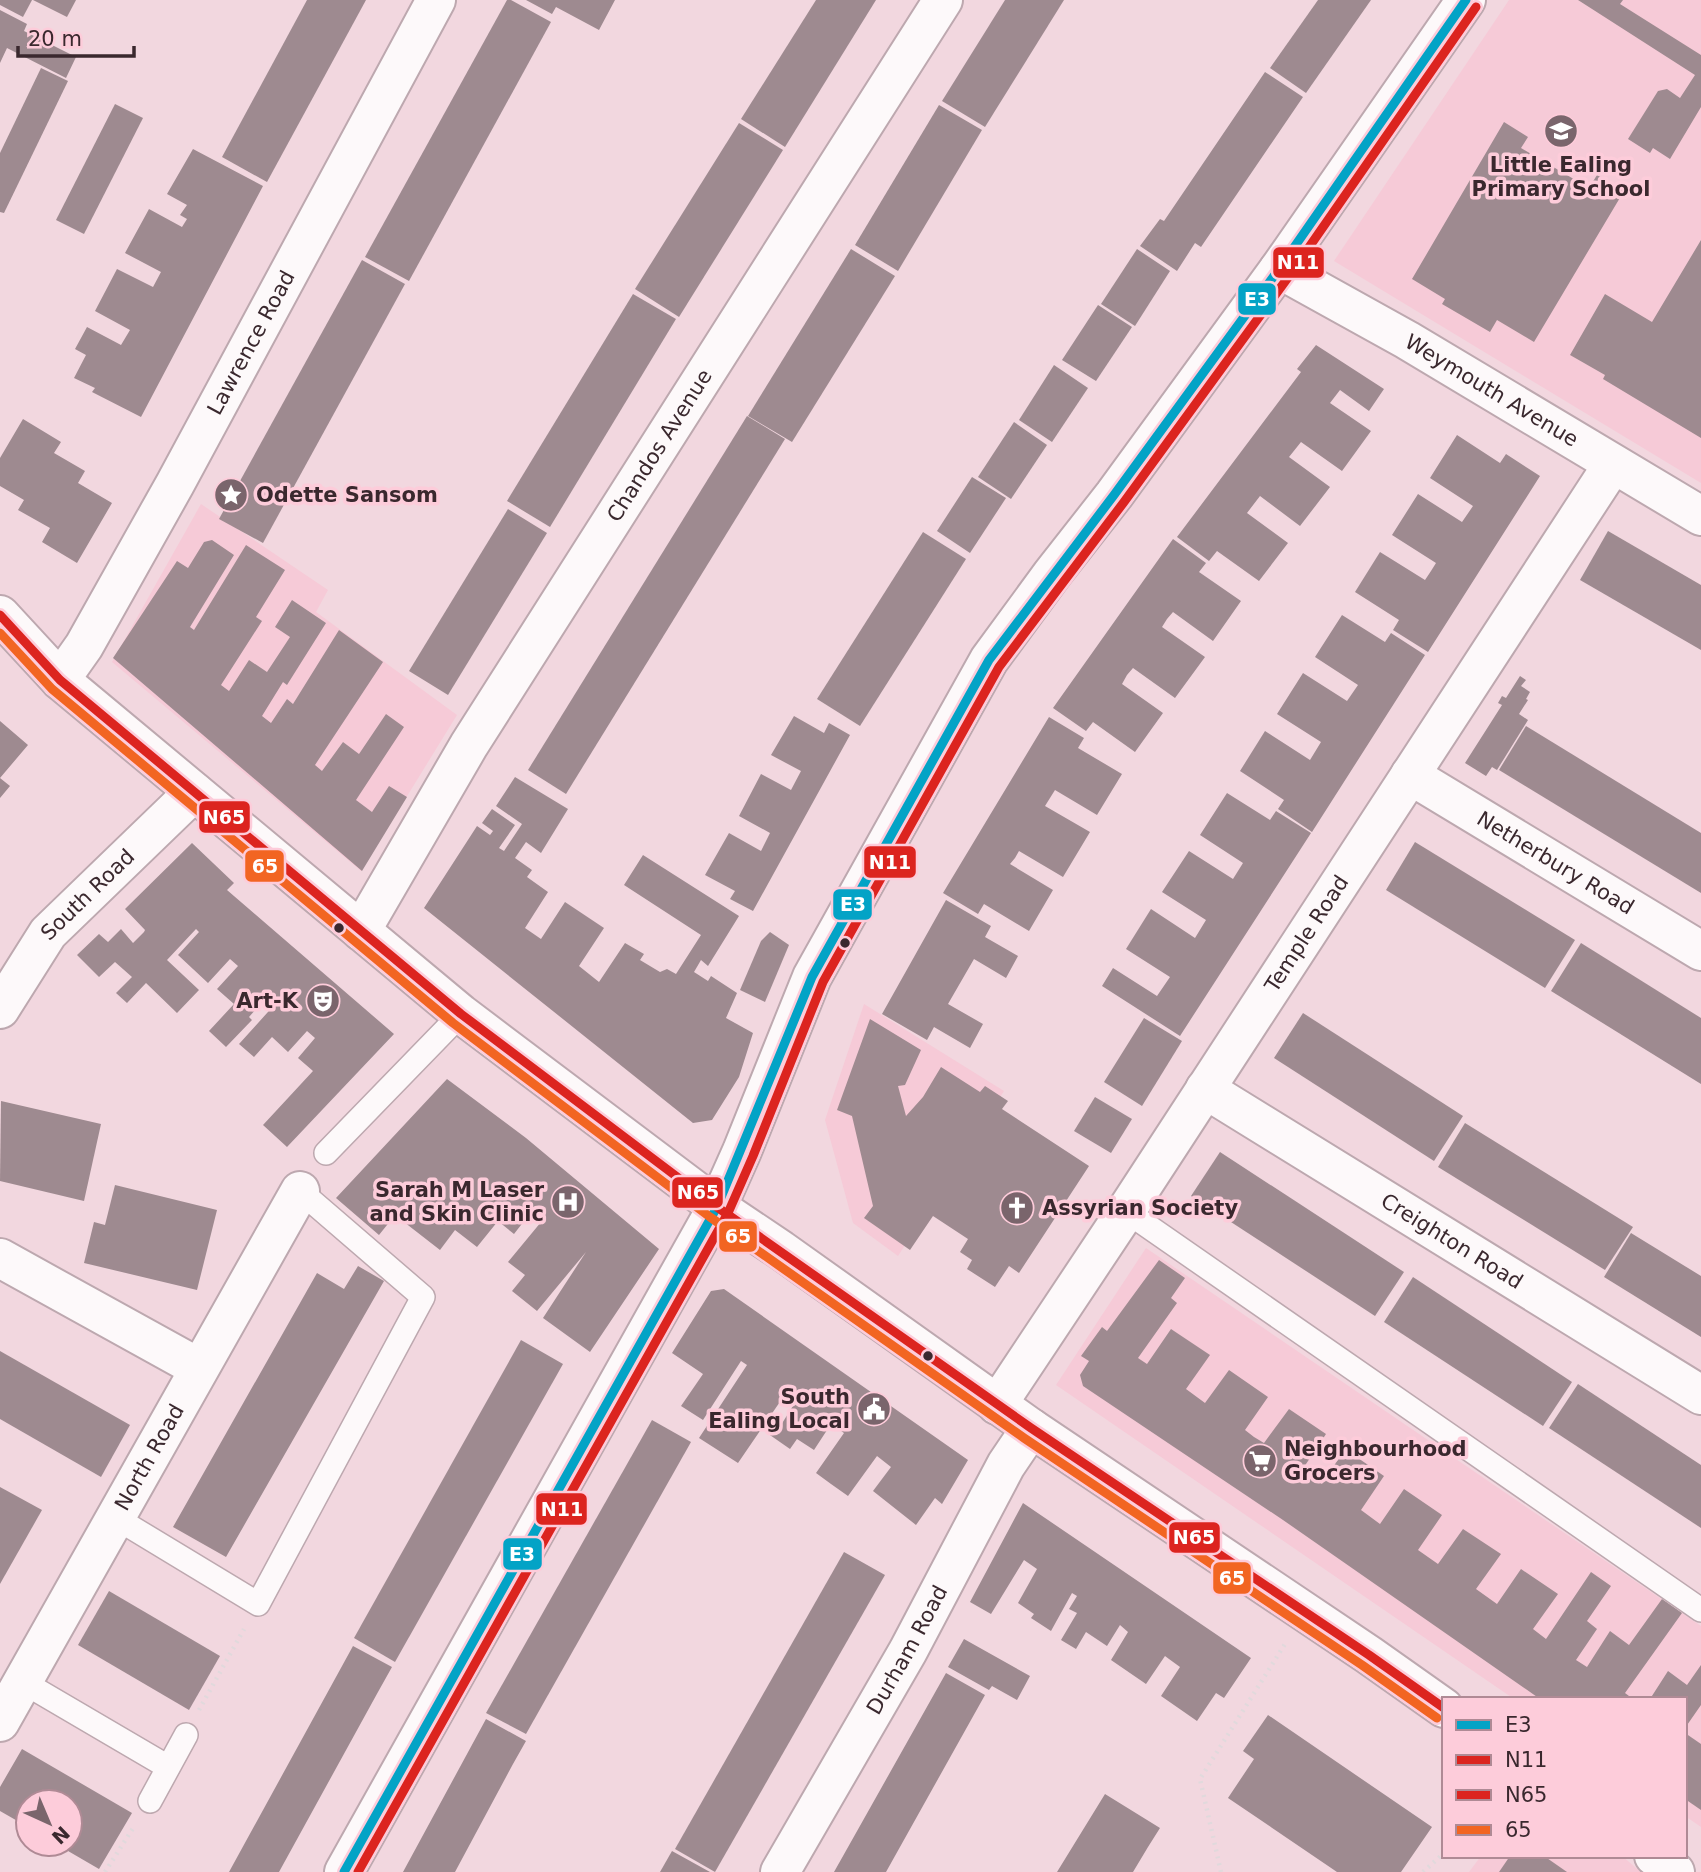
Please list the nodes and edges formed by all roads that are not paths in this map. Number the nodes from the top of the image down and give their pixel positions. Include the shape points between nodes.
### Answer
1 (436, 0) edge
2 (943, 0) edge
3 (1466, 0) edge
4 (1279, 269) junction
5 (1613, 464) junction
6 (1701, 516) edge
7 (0, 615) edge
8 (60, 680) junction
9 (1410, 775) junction
10 (194, 792) junction
11 (361, 931) junction
12 (1701, 951) edge
13 (0, 1009) edge
14 (461, 1014) junction
15 (1205, 1089) junction
16 (326, 1153) dead end
17 (300, 1191) joint
18 (717, 1207) junction
19 (1126, 1211) junction
20 (0, 1258) edge
21 (199, 1368) junction
22 (1701, 1395) edge
23 (997, 1405) junction
24 (1031, 1428) junction
25 (116, 1518) junction
26 (1701, 1610) edge
27 (23, 1682) junction
28 (1442, 1707) edge
29 (0, 1722) edge
30 (186, 1735) road end
31 (168, 1767) junction
32 (150, 1801) road end
33 (1657, 1858) edge
34 (344, 1872) edge
35 (780, 1872) edge
36 (1675, 1872) edge

1 - 8 street, Lawrence Road via 175,484
2 - 11 street, Chandos Avenue via 469,745
3 - 4 street
4 - 5 street, Weymouth Avenue
4 - 18 street via 989,660 811,977
5 - 6 street, Weymouth Avenue
5 - 9 street, Temple Road
7 - 8 street
8 - 10 street
9 - 12 street, Netherbury Road
9 - 15 street, Temple Road
10 - 11 street
10 - 13 street, South Road via 48,933
11 - 14 street
14 - 16 lane
14 - 18 street
15 - 19 street, Temple Road
15 - 22 street, Creighton Road
17 - 21 street, North Road
17 - 25 lane via 423,1297 258,1604
18 - 23 street
18 - 34 street
19 - 23 street, Temple Road
19 - 26 lane
20 - 21 street
21 - 25 street, North Road
23 - 24 street
24 - 28 street
24 - 35 street, Durham Road via 1006,1465 908,1651
25 - 27 street, North Road
27 - 29 street, North Road
27 - 31 lane
30 - 31 lane
31 - 32 lane
33 - 36 street

